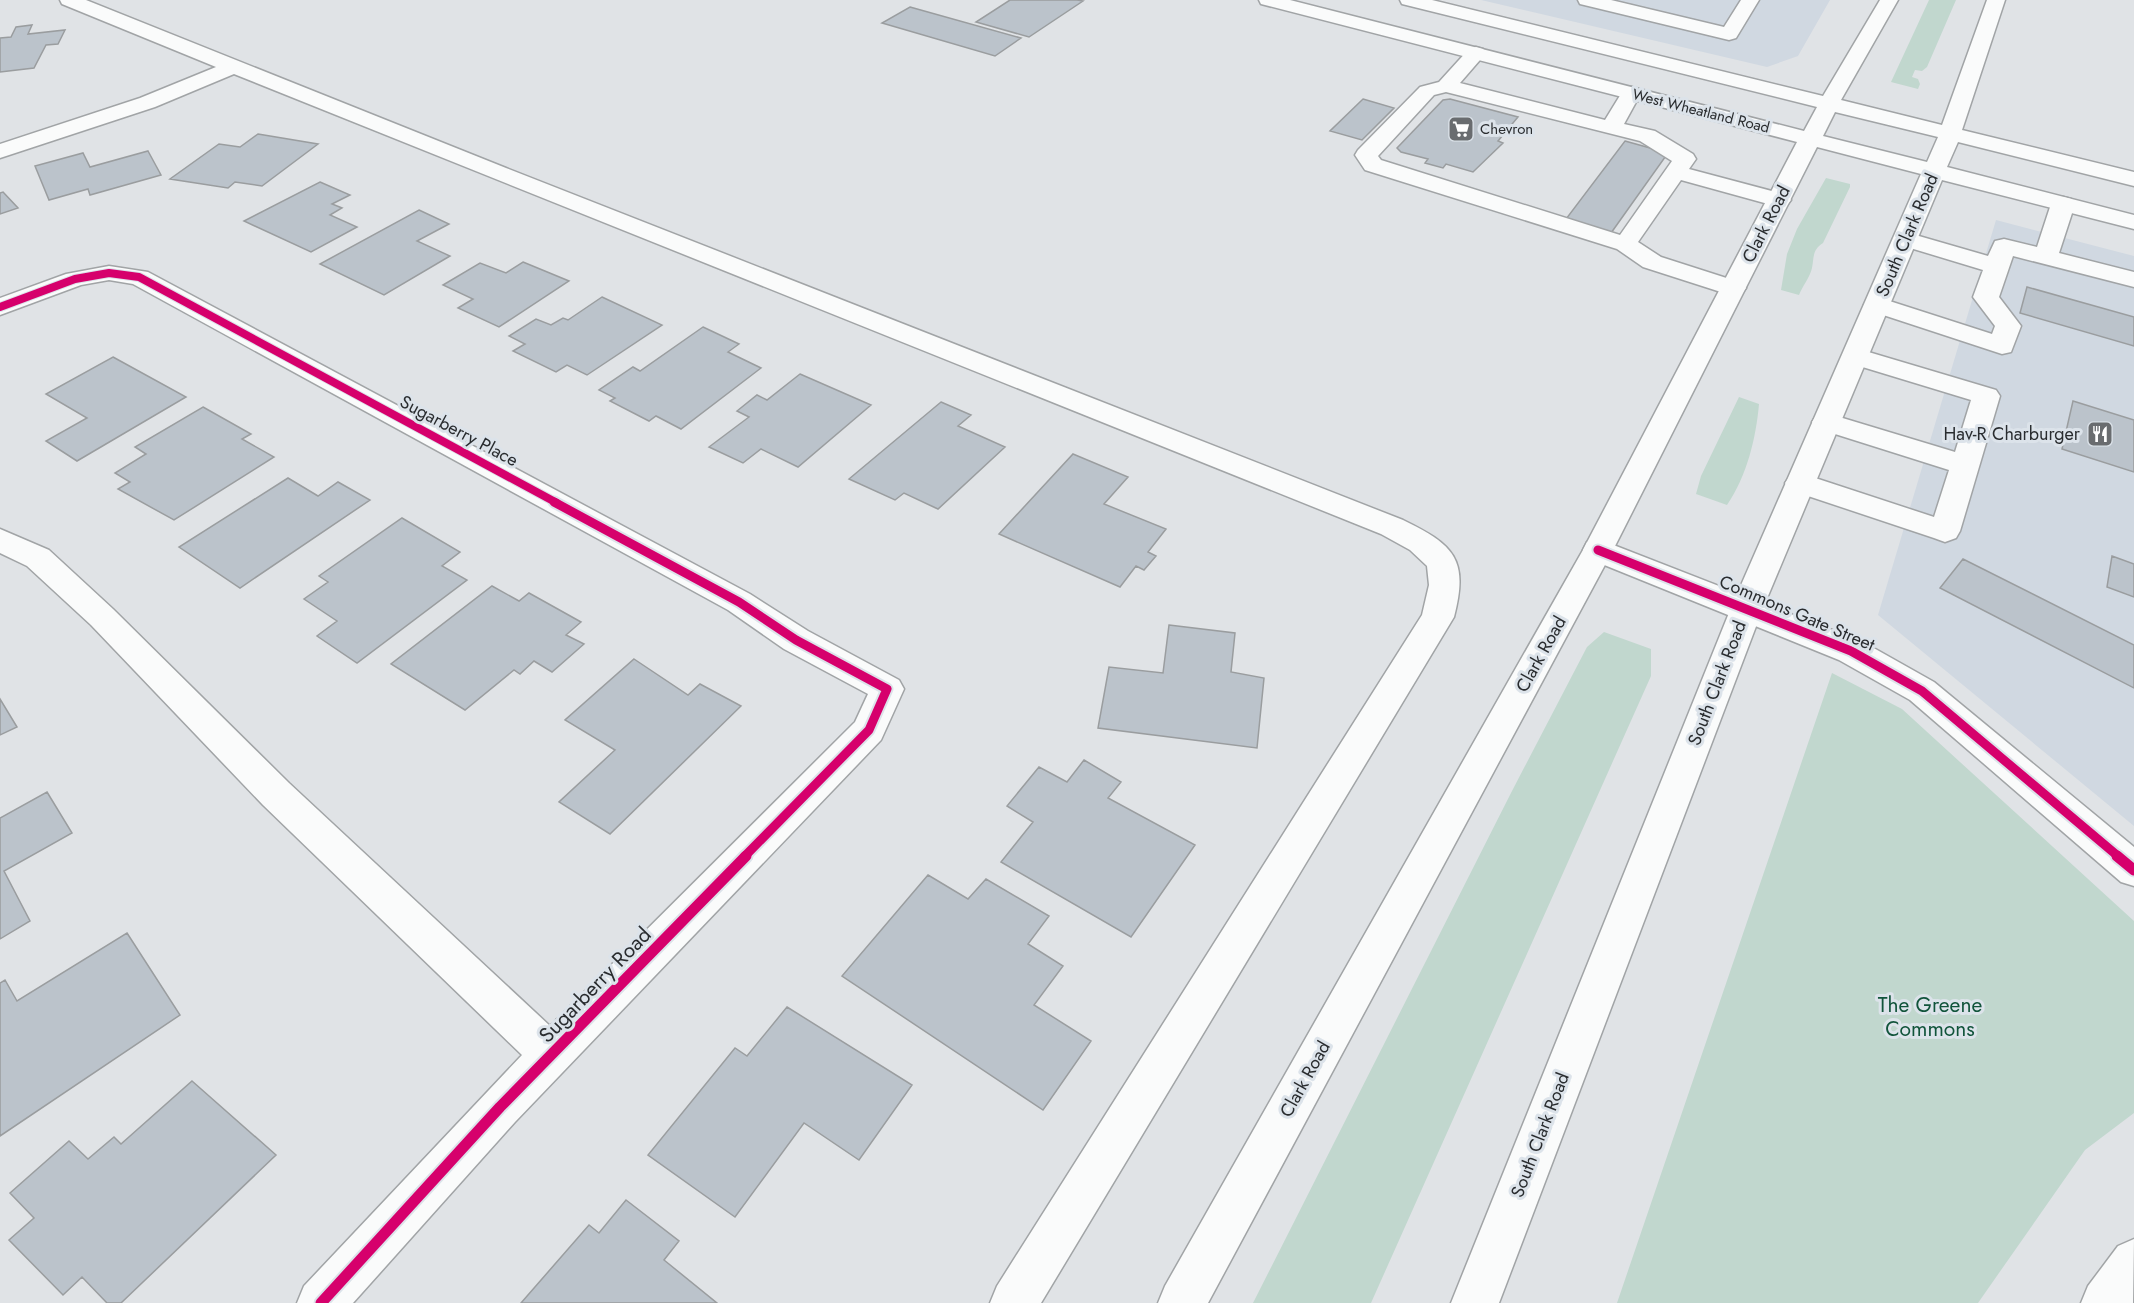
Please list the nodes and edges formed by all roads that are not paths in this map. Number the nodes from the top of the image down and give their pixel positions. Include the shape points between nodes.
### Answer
1 (69, 0) edge
2 (1268, 0) edge
3 (1409, 0) edge
4 (1587, 0) edge
5 (1750, 0) edge
6 (1889, 0) edge
7 (1996, 0) edge
8 (1476, 53) junction
9 (234, 66) junction
10 (1446, 86) junction
11 (1631, 93) junction
12 (1829, 103) junction
13 (1611, 128) junction
14 (1950, 134) junction
15 (1810, 139) junction
16 (0, 151) edge
17 (1934, 171) junction
18 (1676, 172) junction
19 (2134, 179) edge
20 (1779, 200) junction
21 (2063, 204) junction
22 (2134, 222) edge
23 (1905, 239) junction
24 (1625, 244) junction
25 (2046, 257) junction
26 (1997, 266) junction
27 (2134, 280) edge
28 (1733, 288) junction
29 (1877, 305) junction
30 (0, 307) edge
31 (1855, 356) junction
32 (1826, 422) junction
33 (1965, 465) junction
34 (1800, 483) junction
35 (0, 540) edge
36 (1598, 550) junction
37 (1747, 608) junction
38 (887, 689) joint
39 (2134, 870) edge
40 (551, 1055) junction
41 (2134, 1262) edge
42 (321, 1303) edge
43 (1014, 1303) edge
44 (1182, 1303) edge
45 (1475, 1303) edge
46 (2105, 1303) edge

1 - 9 main road
2 - 8 main road, West Wheatland Road
3 - 12 main road
4 - 5 main road via 1728,34
6 - 12 main road, Clark Road
7 - 14 main road, South Clark Road
8 - 10 main road
8 - 11 main road, West Wheatland Road
9 - 16 main road via 192,87
9 - 43 main road via 1392,527 1419,540 1443,565 1445,589 1438,617
10 - 13 main road
10 - 24 main road via 1427,91 1366,155 1373,165
11 - 13 main road
11 - 15 main road, West Wheatland Road
12 - 14 main road
12 - 15 main road, Clark Road
13 - 18 main road via 1647,136 1685,159
14 - 17 main road, South Clark Road
14 - 19 main road
15 - 17 main road, West Wheatland Road
15 - 20 main road, Clark Road
17 - 21 main road, West Wheatland Road
17 - 23 main road, South Clark Road
18 - 20 main road
18 - 24 main road
20 - 28 main road, Clark Road
21 - 22 main road, West Wheatland Road
21 - 25 main road
23 - 26 main road
23 - 29 main road, South Clark Road
24 - 28 main road via 1652,262
25 - 26 main road via 2004,246
25 - 27 main road
26 - 29 main road via 1986,297 2008,326 2002,346
28 - 36 main road, Clark Road
29 - 31 main road, South Clark Road
30 - 38 main road, Sugarberry Place via 75,279 109,273 139,277 740,602 796,640
31 - 32 main road, South Clark Road
31 - 33 main road via 1986,396
32 - 33 main road
32 - 34 main road, South Clark Road
33 - 34 main road via 1945,531
34 - 37 main road, South Clark Road
35 - 40 main road via 38,558 102,617 276,794
36 - 37 main road, Commons Gate Street
36 - 44 main road, Clark Road
37 - 39 main road, Commons Gate Street via 1851,651 1922,691
37 - 45 main road, South Clark Road
38 - 40 main road, Sugarberry Road via 869,730
40 - 42 main road, Sugarberry Road
41 - 46 main road

